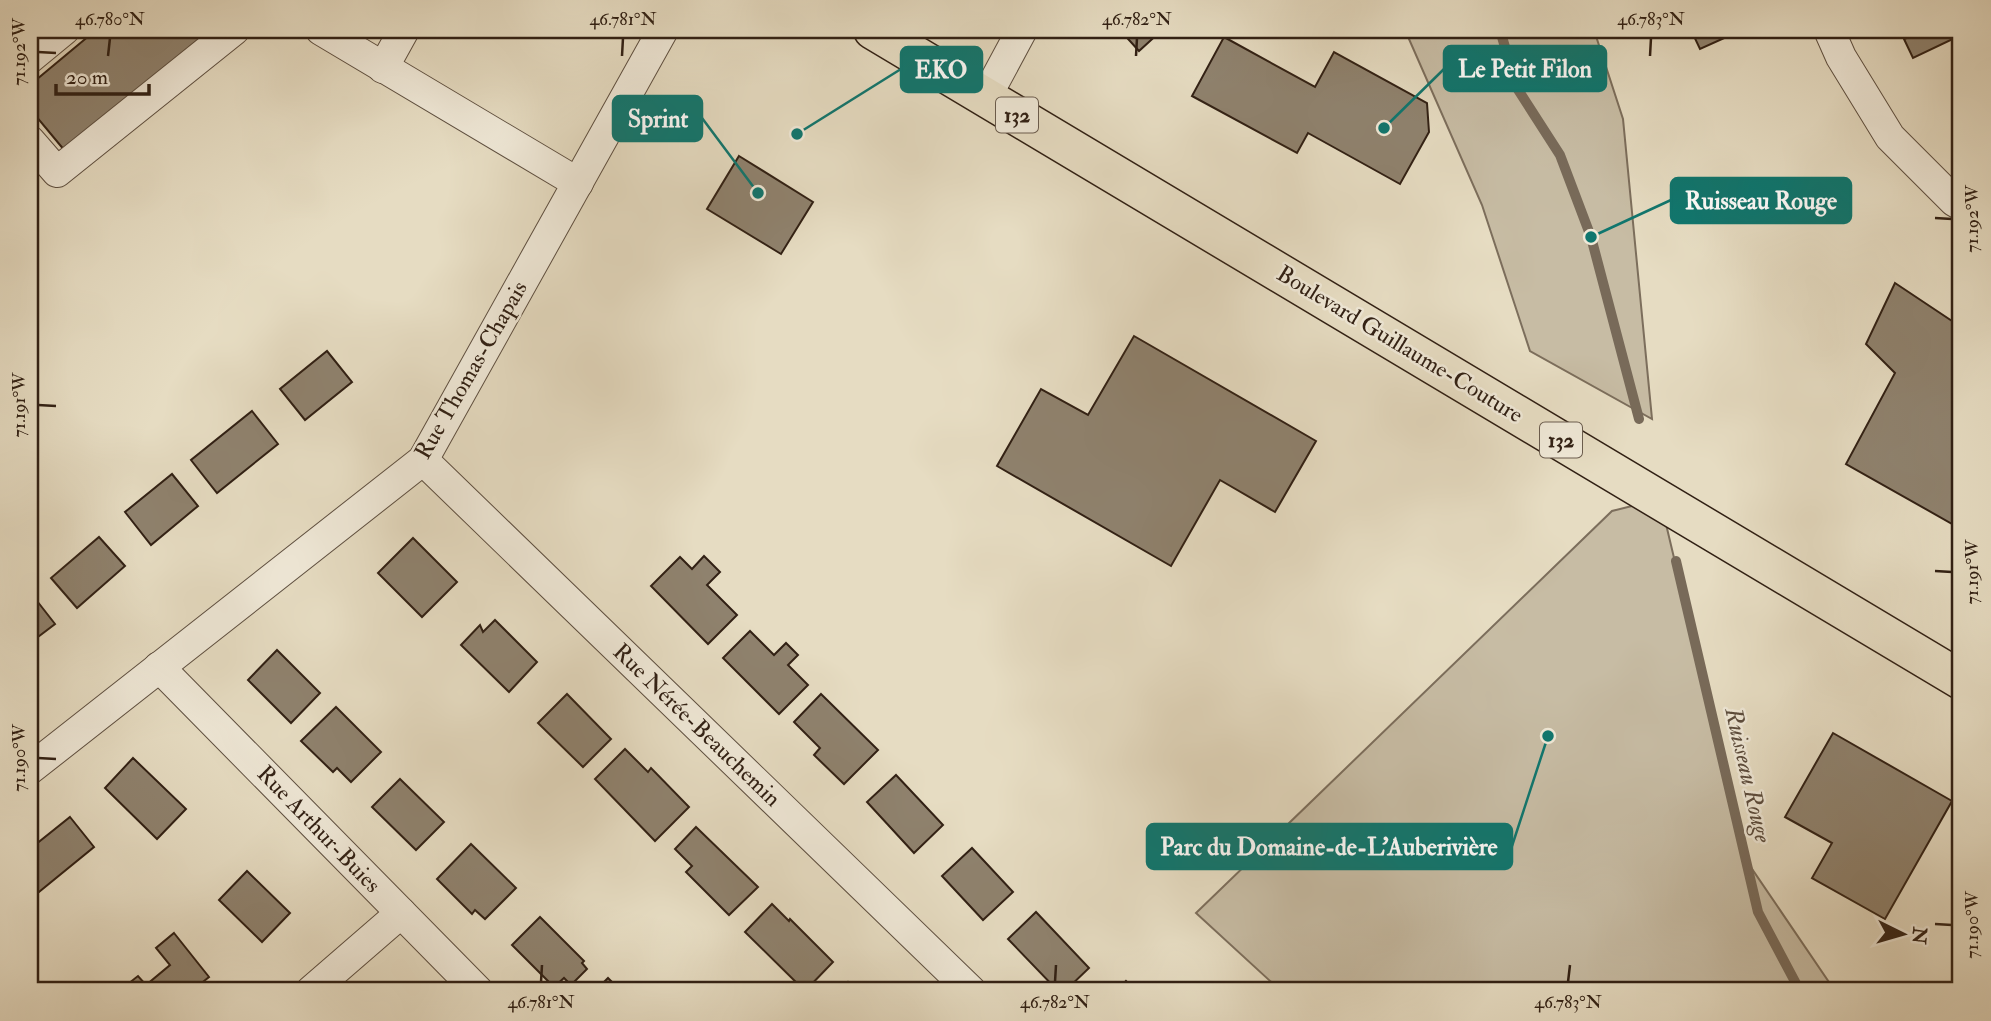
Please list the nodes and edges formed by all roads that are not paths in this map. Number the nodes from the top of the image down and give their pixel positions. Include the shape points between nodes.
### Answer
1 (64, 30) edge
2 (234, 30) edge
3 (321, 30) edge
4 (404, 30) edge
5 (663, 30) edge
6 (873, 30) edge
7 (1022, 30) edge
8 (1829, 30) edge
9 (30, 58) edge
10 (383, 68) junction
11 (986, 97) junction
12 (30, 141) edge
13 (578, 183) junction
14 (1961, 205) edge
15 (423, 460) junction
16 (159, 667) junction
17 (1961, 680) edge
18 (30, 769) edge
19 (401, 913) junction
20 (311, 991) edge
21 (478, 991) edge
22 (971, 991) edge

1 - 9 street
2 - 12 street via 57,172
3 - 10 street
4 - 10 street
5 - 13 street, Rue Thomas-Chapais
6 - 11 main road, Boulevard Guillaume-Couture / 132
7 - 11 street
8 - 14 street via 1889,137
10 - 13 street
11 - 17 main road, Boulevard Guillaume-Couture / 132
13 - 15 street, Rue Thomas-Chapais
15 - 16 street, Rue Thomas-Chapais
15 - 22 street, Rue Nérée-Beauchemin
16 - 18 street, Rue Thomas-Chapais
16 - 19 street, Rue Arthur-Buies
19 - 20 street
19 - 21 street, Rue Arthur-Buies

